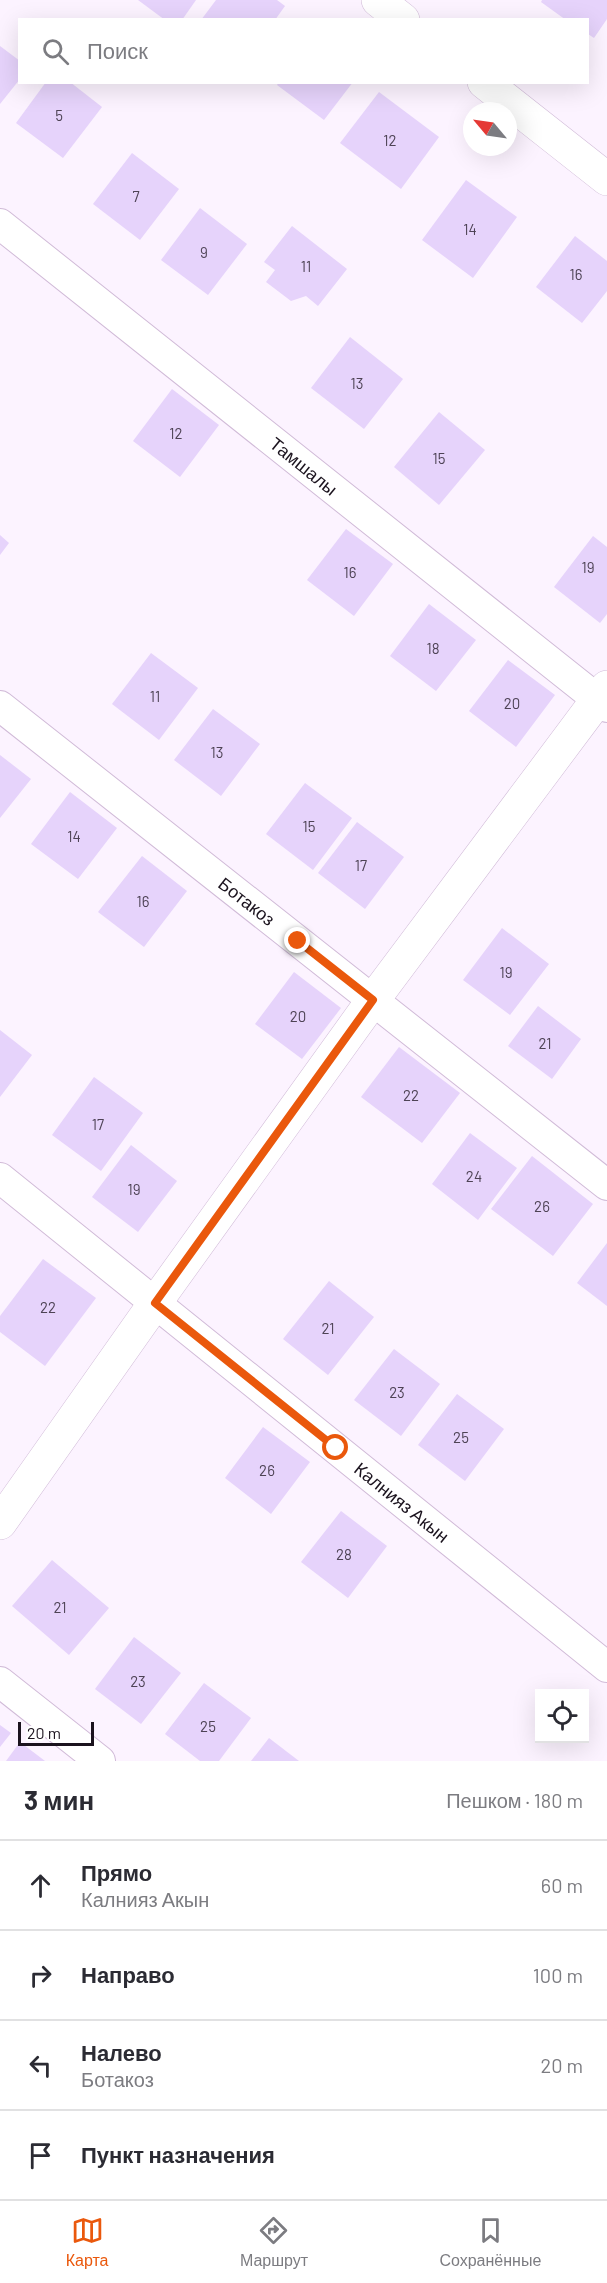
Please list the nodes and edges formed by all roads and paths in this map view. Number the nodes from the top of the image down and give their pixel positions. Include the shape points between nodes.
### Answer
1 (378, 0) edge
2 (400, 18) edge
3 (487, 84) edge
4 (607, 179) edge
5 (0, 224) edge
6 (604, 698) edge
7 (0, 706) edge
8 (373, 1000) junction
9 (0, 1178) edge
10 (607, 1185) edge
11 (155, 1303) junction
12 (0, 1523) edge
13 (607, 1667) edge
14 (0, 1682) edge
15 (100, 1761) edge

1 - 2 street
3 - 4 street
5 - 6 street, Тамшалы
6 - 8 street
7 - 8 street, Ботакоз
8 - 10 street, Ботакоз
8 - 11 street
9 - 11 street, Калнияз Акын
11 - 12 street
11 - 13 street, Калнияз Акын
14 - 15 street

